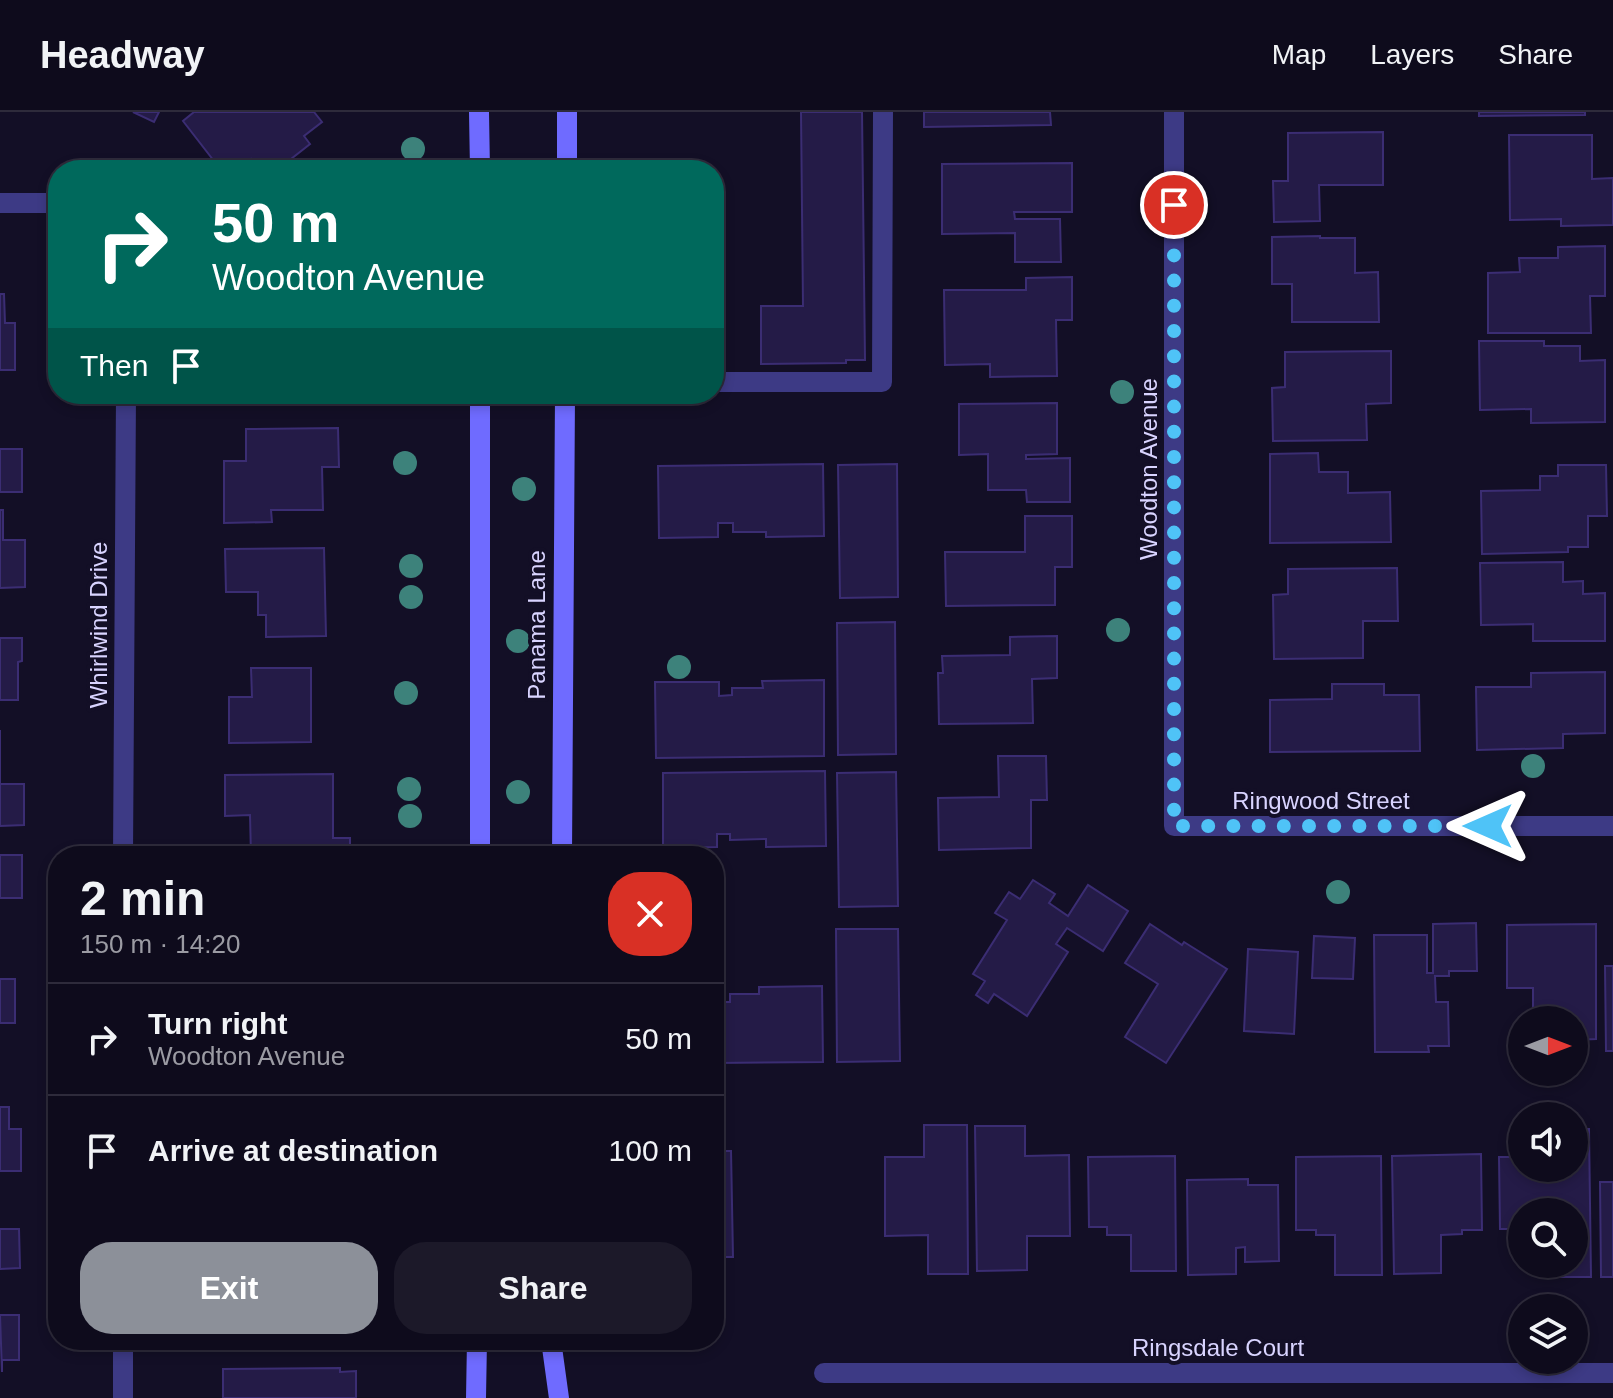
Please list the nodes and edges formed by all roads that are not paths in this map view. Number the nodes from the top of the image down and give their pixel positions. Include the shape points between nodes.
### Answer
1 (479, 112) edge
2 (567, 112) edge
3 (883, 112) edge
4 (1174, 112) edge
5 (480, 160) edge
6 (567, 160) edge
7 (0, 203) edge
8 (48, 203) edge
9 (724, 382) edge
10 (126, 404) edge
11 (480, 404) edge
12 (565, 404) edge
13 (1174, 826) joint
14 (1613, 826) edge
15 (123, 846) edge
16 (480, 846) edge
17 (562, 846) edge
18 (123, 1350) edge
19 (477, 1350) edge
20 (552, 1350) edge
21 (560, 1350) edge
22 (824, 1373) dead end
23 (1613, 1373) edge
24 (123, 1398) edge
25 (476, 1398) edge
26 (559, 1398) edge

1 - 5 main road
2 - 6 main road
3 - 9 street via 882,382
4 - 13 street, Woodton Avenue
7 - 8 street
10 - 15 street, Whirlwind Drive
11 - 16 main road
12 - 17 main road, Panama Lane
13 - 14 street, Ringwood Street
18 - 24 street
19 - 25 main road
20 - 26 main road
21 - 26 main road
22 - 23 street, Ringsdale Court

